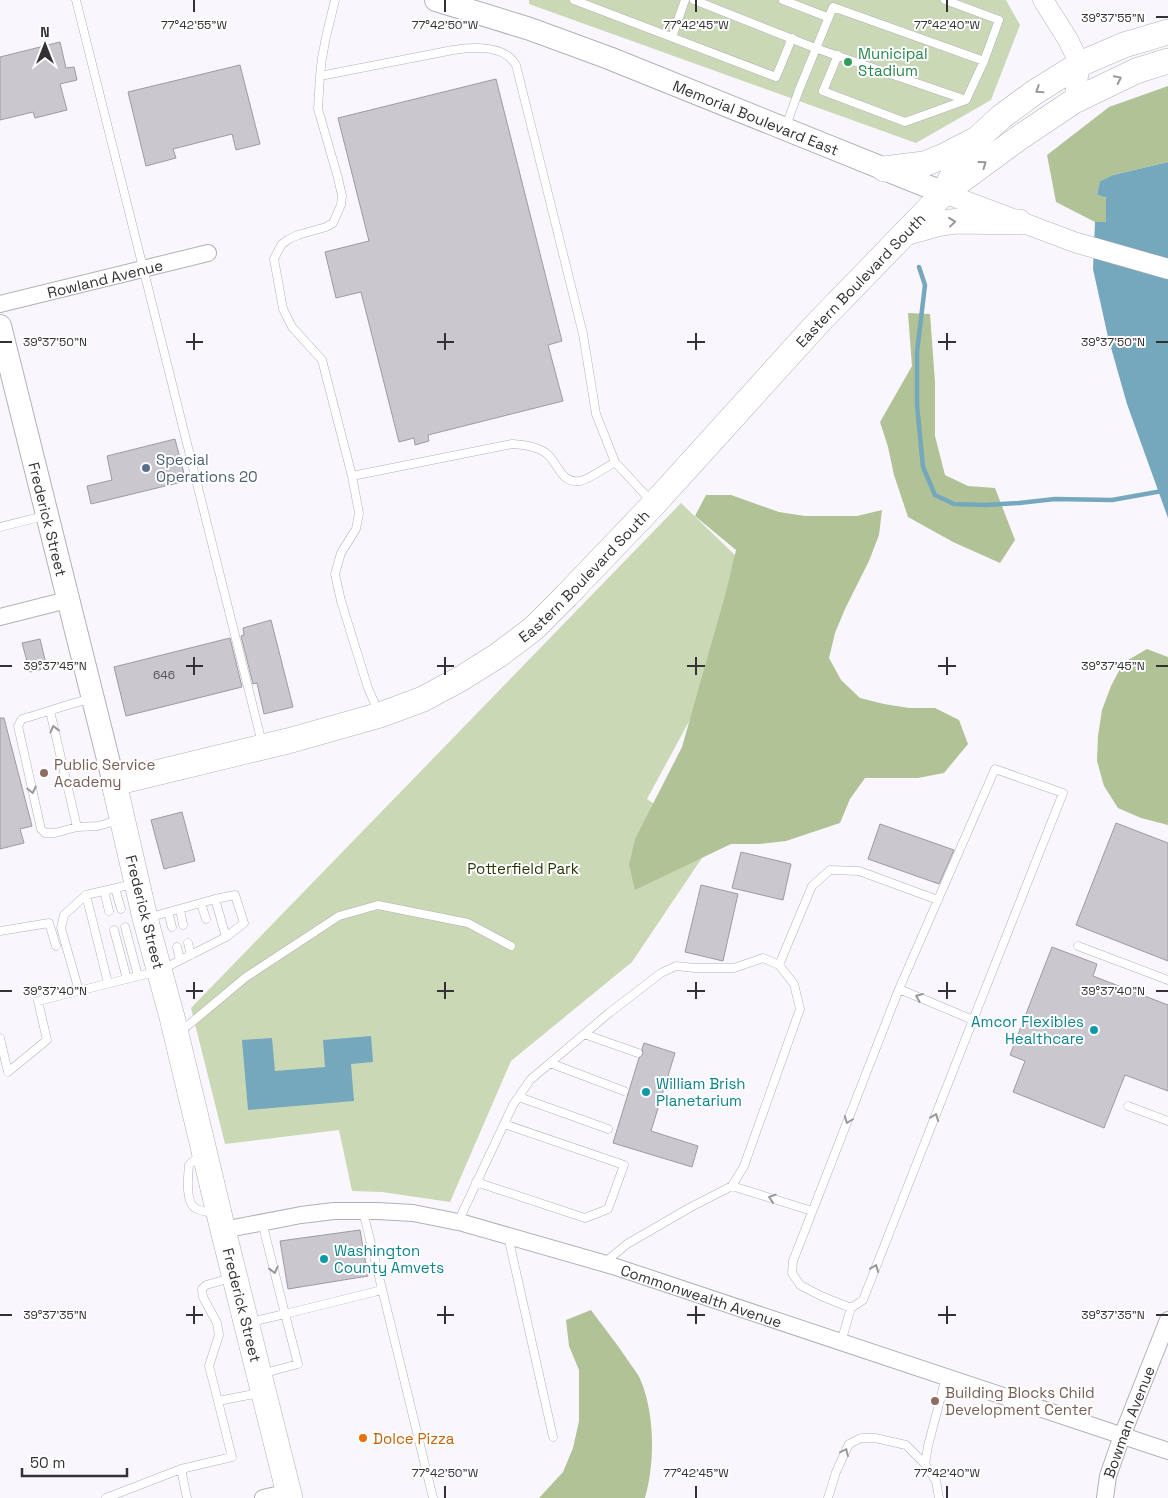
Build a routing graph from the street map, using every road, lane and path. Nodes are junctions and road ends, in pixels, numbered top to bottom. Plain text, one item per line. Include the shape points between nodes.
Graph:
1 (76, 0) edge
2 (336, 0) edge
3 (436, 0) edge
4 (574, 0) edge
5 (685, 0) edge
6 (694, 0) edge
7 (783, 0) edge
8 (945, 0) edge
9 (1043, 0) edge
10 (834, 3) edge
11 (827, 17) junction
12 (1168, 32) edge
13 (672, 38) junction
14 (792, 38) junction
15 (816, 48) junction
16 (838, 55) junction
17 (984, 61) junction
18 (1168, 61) edge
19 (1080, 64) junction
20 (320, 76) junction
21 (966, 100) junction
22 (1074, 101) junction
23 (785, 128) junction
24 (978, 139) junction
25 (884, 169) junction
26 (944, 193) junction
27 (1019, 222) junction
28 (905, 233) junction
29 (208, 253) dead end
30 (144, 269) junction
31 (1168, 269) edge
32 (0, 304) edge
33 (0, 326) edge
34 (615, 462) junction
35 (352, 476) junction
36 (654, 504) junction
37 (46, 515) junction
38 (0, 527) edge
39 (68, 600) junction
40 (0, 617) edge
41 (92, 699) junction
42 (50, 711) junction
43 (380, 715) junction
44 (263, 747) junction
45 (114, 783) junction
46 (123, 819) junction
47 (77, 827) junction
48 (126, 885) junction
49 (104, 890) junction
50 (86, 895) junction
51 (215, 899) junction
52 (938, 900) junction
53 (201, 903) junction
54 (120, 909) dead end
55 (180, 909) junction
56 (109, 911) dead end
57 (206, 919) dead end
58 (183, 925) dead end
59 (146, 928) junction
60 (114, 930) dead end
61 (0, 931) edge
62 (226, 937) junction
63 (188, 943) dead end
64 (56, 946) dead end
65 (511, 946) dead end
66 (1078, 946) dead end
67 (177, 947) dead end
68 (191, 955) junction
69 (779, 965) junction
70 (159, 969) junction
71 (127, 979) junction
72 (1168, 980) edge
73 (108, 984) junction
74 (899, 989) junction
75 (79, 991) junction
76 (973, 1020) junction
77 (584, 1034) junction
78 (176, 1035) junction
79 (0, 1038) edge
80 (638, 1053) dead end
81 (550, 1063) junction
82 (624, 1091) dead end
83 (519, 1096) junction
84 (1128, 1106) dead end
85 (1168, 1121) edge
86 (504, 1124) junction
87 (608, 1130) dead end
88 (476, 1182) junction
89 (732, 1186) junction
90 (363, 1211) junction
91 (812, 1211) junction
92 (222, 1222) junction
93 (262, 1222) junction
94 (458, 1222) junction
95 (508, 1236) junction
96 (604, 1263) junction
97 (235, 1277) junction
98 (382, 1290) junction
99 (851, 1308) junction
100 (285, 1314) junction
101 (246, 1323) junction
102 (1167, 1328) edge
103 (842, 1342) junction
104 (946, 1377) junction
105 (262, 1383) junction
106 (218, 1401) junction
107 (1122, 1436) junction
108 (553, 1437) dead end
109 (1168, 1451) edge
110 (925, 1464) junction
111 (181, 1469) junction
112 (290, 1495) edge
113 (106, 1498) edge
114 (187, 1498) edge
115 (263, 1498) edge
116 (433, 1498) edge
117 (828, 1498) edge
118 (938, 1498) edge
119 (1105, 1498) edge

1 - 30 lane
2 - 20 lane
3 - 23 main road, Memorial Boulevard East via 530,29
4 - 13 lane
5 - 13 lane
6 - 14 lane
7 - 11 lane
8 - 17 lane via 999,20
9 - 19 street
10 - 11 lane
10 - 17 lane
11 - 15 lane
12 - 19 main road, Eastern Boulevard South via 1124,45
13 - 14 lane via 776,77
14 - 15 lane
15 - 16 lane
15 - 23 lane
16 - 21 lane
16 - 21 lane via 823,91 905,122
17 - 21 lane
22 -> 18 main road, Eastern Boulevard South via 1136,71
19 - 22 street
19 -> 24 main road, Eastern Boulevard South via 1035,92
20 - 34 lane via 472,48 508,55 516,64 583,334 596,414
20 - 35 lane via 318,109 338,178 342,205 333,223 290,239 282,244 274,259 284,309 292,327 322,360
26 -> 22 main road, Eastern Boulevard South
23 - 25 main road, Memorial Boulevard East
24 - 25 main road via 924,164
24 - 26 main road, Eastern Boulevard South via 960,162
25 - 26 main road, Memorial Boulevard East
26 - 27 street, Memorial Boulevard East
26 - 28 main road, Eastern Boulevard South
28 -> 27 main road via 956,221
27 - 31 street, Memorial Boulevard East via 1074,242
28 - 36 main road, Eastern Boulevard South via 816,324
29 - 30 street, Rowland Avenue
30 - 32 street, Rowland Avenue
30 - 44 lane
33 - 37 main road, Frederick Street
34 - 35 lane via 581,482 569,480 545,453 529,446 512,444
34 - 36 lane
35 - 43 lane via 359,513 356,529 341,553 335,574 368,688
36 - 43 main road, Eastern Boulevard South via 533,629 462,678 423,699
37 - 38 lane
37 - 39 main road, Frederick Street
39 - 40 street
39 - 41 main road, Frederick Street
41 - 42 lane
41 - 45 main road, Frederick Street
47 -> 42 lane
42 -> 47 lane via 22,719 18,726 41,829 45,833 55,833
43 - 44 main road, Eastern Boulevard South
44 - 45 main road, Eastern Boulevard South
45 - 46 main road, Frederick Street
46 - 47 lane via 98,826
46 - 48 main road, Frederick Street
48 - 49 lane
48 - 54 lane
48 - 59 main road, Frederick Street
49 - 50 lane
49 - 56 lane
50 - 73 lane
50 - 75 lane via 64,915 62,928
51 - 53 lane
51 - 62 lane
51 - 62 lane via 235,895 244,922
52 - 69 lane via 859,871 830,870 812,886
52 - 74 lane
52 - 76 lane via 995,769 1062,793
53 - 55 lane
53 - 57 lane
55 - 58 lane
55 - 59 lane
59 - 70 main road, Frederick Street
60 - 71 lane
61 - 64 lane via 49,922
62 - 68 lane via 213,940
63 - 68 lane
65 - 78 lane via 468,923 378,906 340,916 246,977
66 - 72 lane
67 - 70 lane
68 - 70 lane
69 - 77 lane via 763,958 734,968 676,966
69 - 89 lane via 794,984 800,1009 747,1157
70 - 71 lane
70 - 78 main road, Frederick Street
71 - 73 lane
73 - 75 lane
76 -> 74 lane
74 -> 91 lane
75 - 79 lane via 38,1001 47,1040 8,1072
99 -> 76 lane via 863,1300
77 - 80 lane
77 - 81 lane
78 - 92 main road, Frederick Street
81 - 82 lane
81 - 83 lane via 530,1080
83 - 86 lane
83 - 87 lane
84 - 85 lane
86 - 88 lane
86 - 88 lane via 624,1165 608,1209 585,1218
88 - 94 lane
91 -> 89 lane
89 - 96 lane via 627,1244
90 - 93 street, Commonwealth Avenue via 301,1214
90 - 94 street, Commonwealth Avenue via 413,1213
90 - 98 lane
91 - 99 lane via 793,1261 792,1273 800,1285
92 - 93 street, Commonwealth Avenue
92 - 97 main road, Frederick Street
93 -> 100 lane
94 - 95 street, Commonwealth Avenue
95 - 96 street, Commonwealth Avenue
95 - 108 lane
96 - 103 street, Commonwealth Avenue
97 - 101 main road, Frederick Street
97 - 106 lane via 206,1285 202,1290 219,1335 209,1366
98 - 100 lane
98 - 116 lane
99 - 103 lane
100 - 101 lane
100 - 105 lane via 298,1364
101 - 105 main road, Frederick Street
102 - 107 street, Bowman Avenue
103 - 104 street, Commonwealth Avenue
104 - 107 street, Commonwealth Avenue
104 - 110 lane
105 - 106 lane
105 - 112 main road, Frederick Street
106 - 111 lane via 232,1457
107 - 109 street, Commonwealth Avenue
107 - 119 street, Bowman Avenue via 1108,1476
117 -> 110 lane via 849,1444 861,1438 906,1445
110 - 118 lane via 936,1481
111 - 113 lane
111 - 114 lane
112 - 115 street

